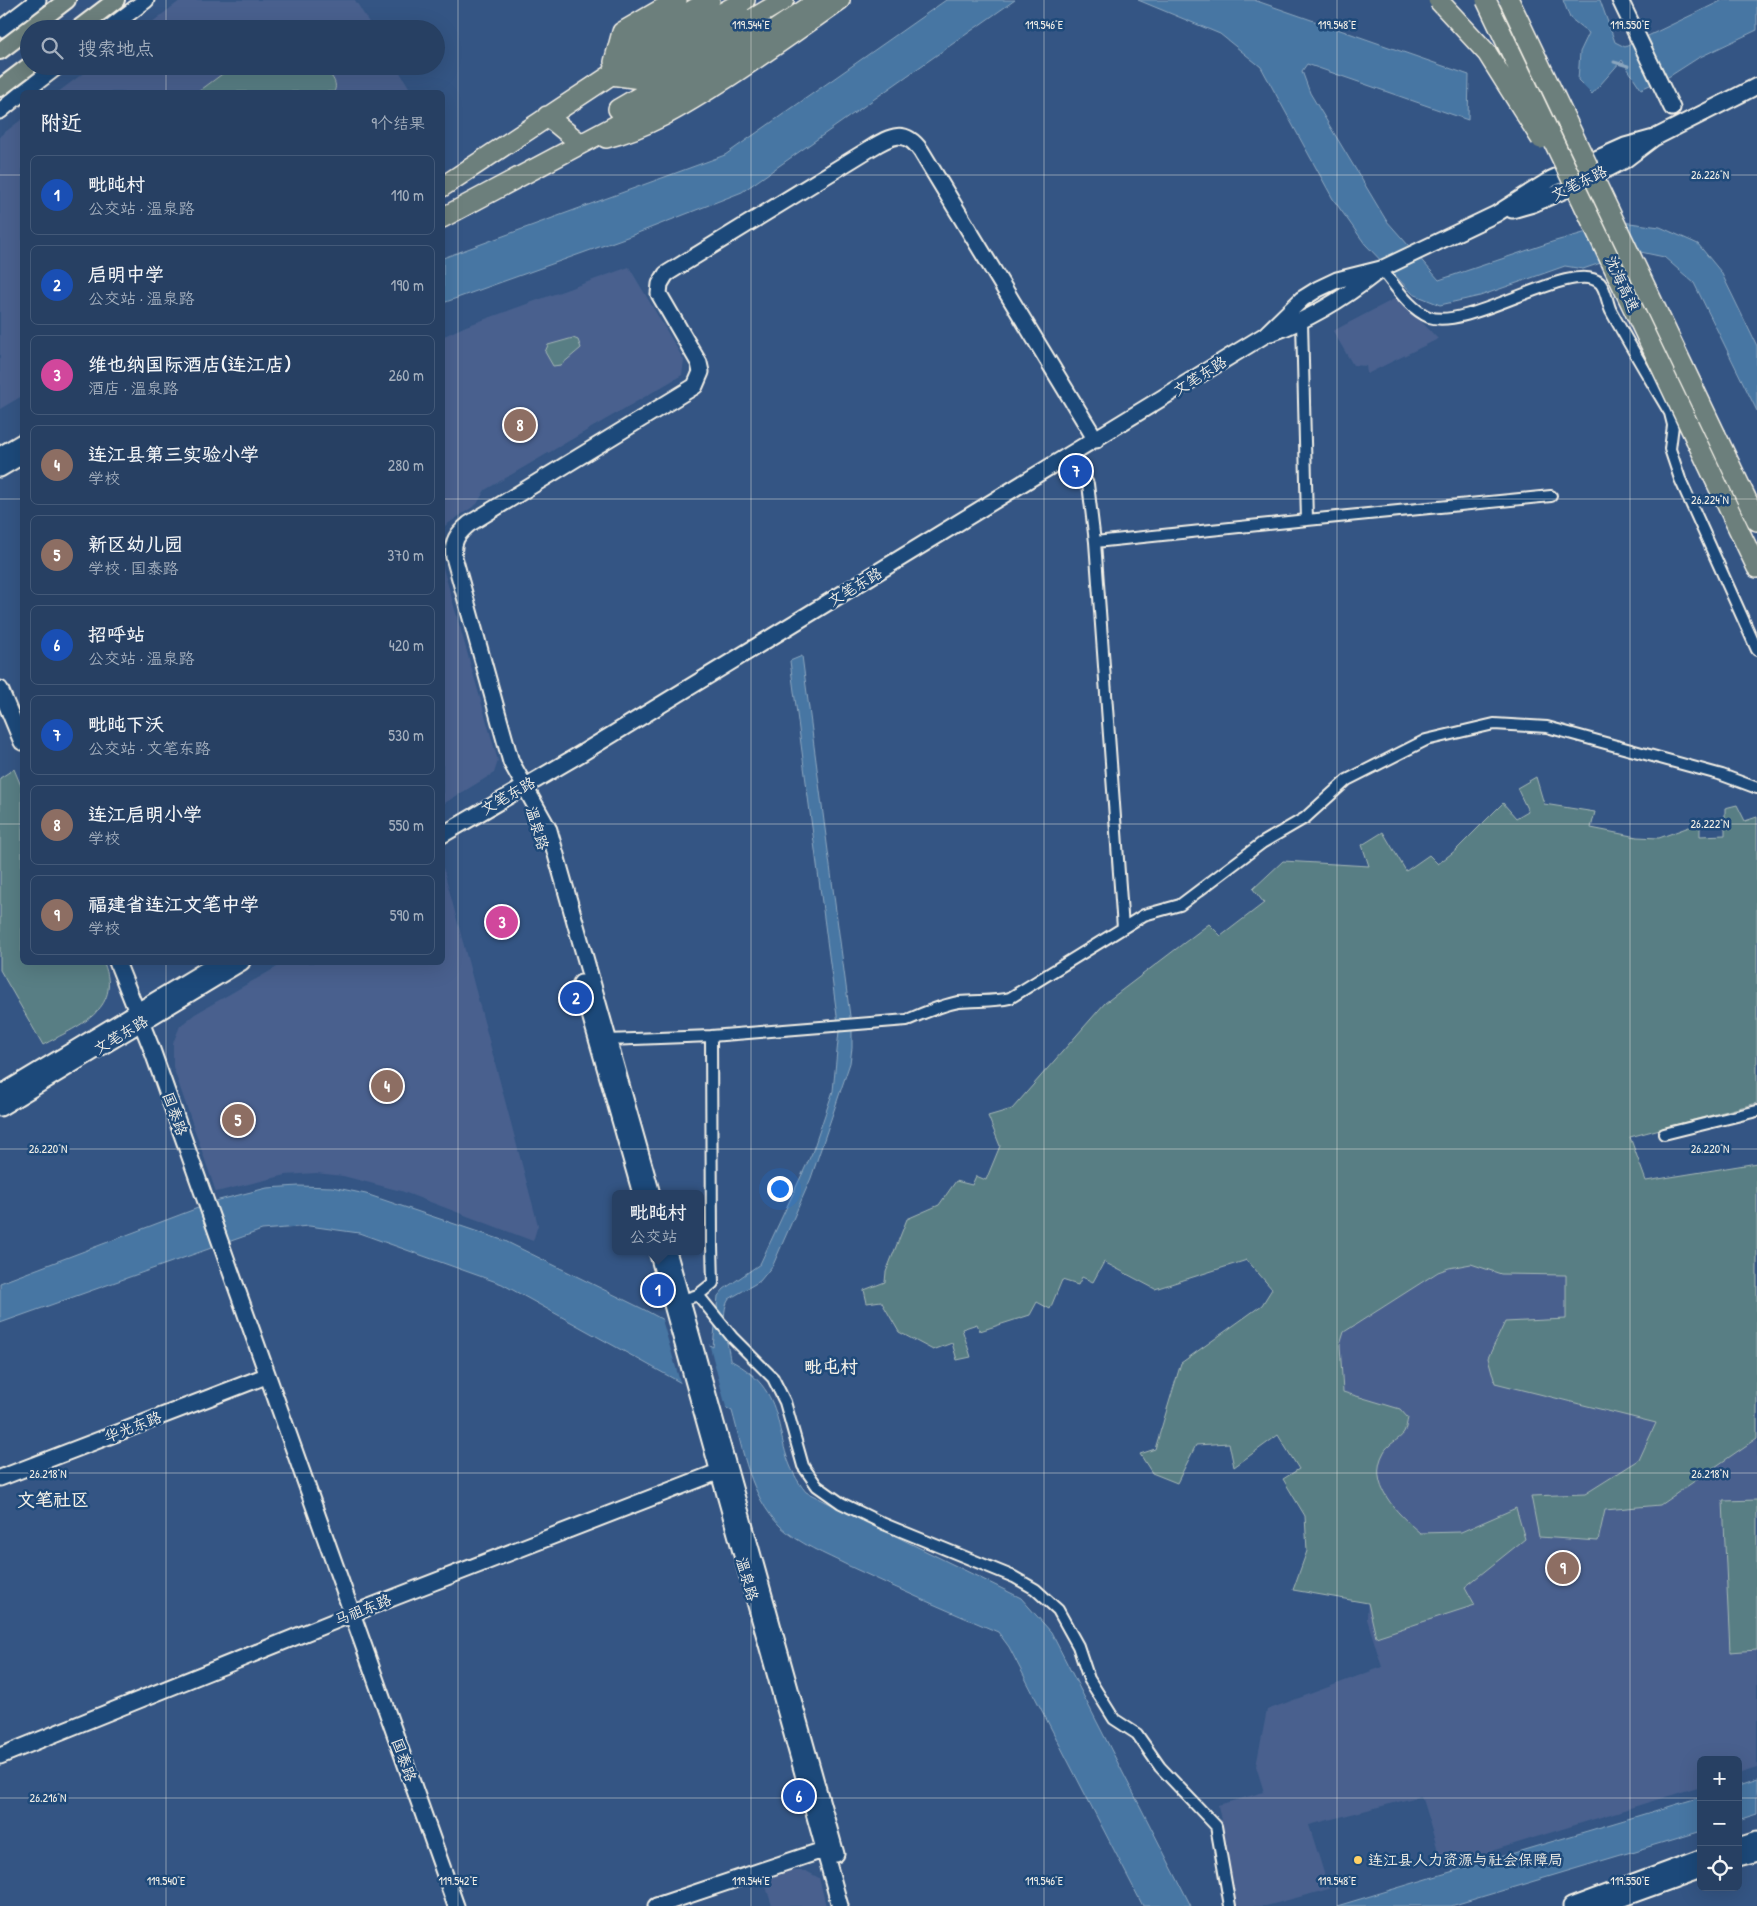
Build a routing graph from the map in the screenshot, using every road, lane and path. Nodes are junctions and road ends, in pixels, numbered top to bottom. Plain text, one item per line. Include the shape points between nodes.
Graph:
1 (38, 0) edge
2 (67, 0) edge
3 (116, 0) edge
4 (146, 0) edge
5 (677, 0) edge
6 (694, 0) edge
7 (710, 0) edge
8 (728, 0) edge
9 (745, 0) edge
10 (762, 0) edge
11 (774, 0) edge
12 (784, 0) edge
13 (807, 0) edge
14 (818, 0) edge
15 (831, 0) edge
16 (840, 0) edge
17 (1438, 0) edge
18 (1486, 0) edge
19 (1509, 0) edge
20 (1524, 0) edge
21 (1620, 0) edge
22 (41, 20) edge
23 (90, 20) edge
24 (120, 20) edge
25 (0, 29) edge
26 (20, 36) edge
27 (0, 51) edge
28 (20, 73) edge
29 (46, 75) edge
30 (611, 75) junction
31 (1757, 86) edge
32 (0, 88) edge
33 (27, 90) edge
34 (20, 95) edge
35 (1672, 108) dead end
36 (0, 110) edge
37 (547, 116) junction
38 (581, 144) junction
39 (445, 185) edge
40 (1599, 189) junction
41 (1586, 209) junction
42 (445, 216) edge
43 (1381, 269) junction
44 (1302, 322) junction
45 (1265, 336) junction
46 (1096, 440) junction
47 (20, 443) edge
48 (0, 455) edge
49 (20, 457) edge
50 (0, 469) edge
51 (1080, 469) dead end
52 (1551, 496) dead end
53 (1307, 520) junction
54 (1757, 521) edge
55 (1095, 542) junction
56 (1757, 568) edge
57 (1757, 650) edge
58 (0, 689) edge
59 (20, 737) edge
60 (524, 787) junction
61 (1757, 788) edge
62 (445, 833) edge
63 (1123, 928) junction
64 (118, 965) edge
65 (215, 965) edge
66 (236, 965) edge
67 (139, 1017) junction
68 (711, 1036) junction
69 (608, 1040) junction
70 (0, 1094) edge
71 (0, 1108) edge
72 (1757, 1111) edge
73 (1664, 1134) dead end
74 (640, 1190) edge
75 (651, 1190) edge
76 (658, 1255) edge
77 (669, 1255) edge
78 (698, 1295) junction
79 (682, 1300) junction
80 (682, 1320) junction
81 (266, 1376) junction
82 (723, 1470) junction
83 (0, 1478) edge
84 (352, 1615) junction
85 (0, 1756) edge
86 (1757, 1840) edge
87 (1742, 1845) edge
88 (829, 1848) junction
89 (1757, 1853) edge
90 (1742, 1857) edge
91 (1697, 1859) edge
92 (1697, 1871) edge
93 (456, 1906) edge
94 (656, 1906) edge
95 (840, 1906) edge
96 (850, 1906) edge
97 (1230, 1906) edge
98 (1571, 1906) edge
99 (1601, 1906) edge

1 - 25 main road
2 - 22 main road
3 - 23 main road
4 - 24 main road
5 - 30 highway via 622,32
6 - 30 highway via 626,39
7 - 30 highway via 630,46
8 - 30 highway via 635,53
9 - 30 highway
10 - 30 highway via 641,68
11 - 30 highway via 645,73
12 - 30 highway via 648,80
13 - 38 highway via 607,116
14 - 38 highway via 738,54
15 - 38 highway via 732,66 621,131
16 - 38 highway via 736,72 654,122 632,132
17 - 41 highway, bridge via 1486,53
18 - 41 highway, 沈海高速, bridge
19 - 40 highway, 沈海高速, bridge
20 - 40 highway, bridge via 1544,60
21 - 35 main road
26 - 27 main road
28 - 32 main road
29 - 33 main road
30 - 37 highway
31 - 43 main road, 文笔东路 via 1654,138 1625,160 1579,184 1533,204 1496,214
34 - 36 main road
37 - 38 highway
37 - 39 highway
38 - 42 highway
40 - 54 highway, 沈海高速, bridge
41 - 56 highway, 沈海高速, bridge
43 - 44 main road, 文笔东路 via 1344,298
43 - 45 main road, 文笔东路 via 1337,280 1318,289
43 - 57 street via 1416,310 1431,318 1478,311 1565,280 1592,278 1601,284 1629,345 1670,413 1673,425 1670,449 1680,480
44 - 45 main road, 文笔东路
44 - 53 street
45 - 46 main road, 文笔东路
46 - 60 main road, 文笔东路
46 - 60 main road via 917,146 901,136 871,148 663,277 659,289 661,298 699,363 701,372 695,386 469,524 456,536 454,557 511,762
47 - 48 main road
49 - 50 main road
51 - 55 street via 1088,484
52 - 53 street
53 - 55 street
55 - 63 street
58 - 59 main road
60 - 62 main road, 文笔东路
60 - 69 main road, 温泉路 via 549,830
60 - 74 main road, 温泉路
61 - 63 street via 1722,775 1547,727 1494,724 1426,740 1347,780 1305,818 1262,843 1180,905 1144,915
63 - 68 street via 1010,998 993,1002 959,1002 907,1020
64 - 67 main road, 国泰路
65 - 67 main road, 文笔东路
66 - 67 main road, 文笔东路
67 - 70 main road, 文笔东路
67 - 71 main road, 文笔东路
67 - 81 main road, 国泰路
68 - 69 street
68 - 78 street via 712,1246 715,1275 713,1284
69 - 75 main road, 温泉路
72 - 73 street
76 - 80 main road, 温泉路
77 - 79 main road, 温泉路
78 - 79 street
78 - 97 street via 732,1337 773,1378 785,1402 803,1466 817,1486 841,1503 884,1524 1014,1577 1035,1589 1058,1610 1078,1646 1089,1680 1114,1719 1137,1734 1160,1767 1216,1826
79 - 80 main road, 温泉路
80 - 82 main road, 温泉路
81 - 83 main road, 华光东路
81 - 84 main road, 国泰路
82 - 84 main road, 马祖东路
82 - 88 main road, 温泉路
84 - 85 main road, 马祖东路
84 - 93 main road, 国泰路
86 - 87 main road
88 - 94 main road
88 - 95 main road, 温泉路
88 - 96 main road, 温泉路
89 - 90 main road
91 - 98 main road
92 - 99 main road

